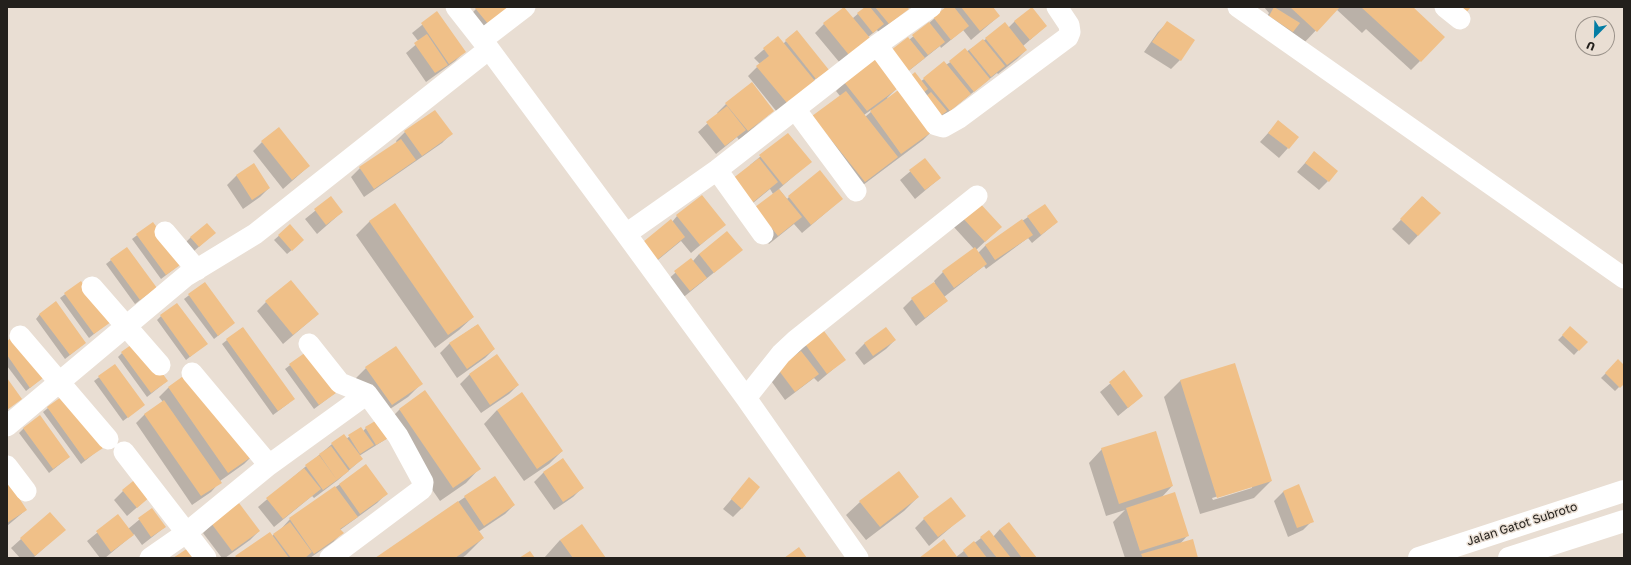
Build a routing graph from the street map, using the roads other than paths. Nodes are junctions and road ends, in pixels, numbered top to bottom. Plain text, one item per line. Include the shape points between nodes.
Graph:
1 (456, 7) edge
2 (525, 7) edge
3 (930, 7) edge
4 (1057, 7) edge
5 (1238, 7) edge
6 (486, 44) junction
7 (876, 45) junction
8 (795, 109) junction
9 (717, 170) junction
10 (856, 191) dead end
11 (977, 196) dead end
12 (165, 232) dead end
13 (626, 234) junction
14 (763, 234) dead end
15 (196, 270) junction
16 (1624, 278) edge
17 (92, 287) dead end
18 (126, 326) junction
19 (20, 336) dead end
20 (309, 344) dead end
21 (160, 365) dead end
22 (192, 373) dead end
23 (60, 382) junction
24 (368, 394) junction
25 (746, 398) junction
26 (7, 426) edge
27 (108, 439) dead end
28 (124, 452) dead end
29 (269, 465) junction
30 (7, 466) edge
31 (1624, 490) edge
32 (26, 491) dead end
33 (1624, 521) edge
34 (186, 533) junction
35 (150, 558) edge
36 (206, 558) edge
37 (330, 558) edge
38 (858, 558) edge
39 (1419, 558) edge
40 (1509, 558) edge

1 - 6 street
2 - 6 street
3 - 7 street
4 - 7 street via 1070,25 1068,38 943,127 936,125
5 - 16 street
6 - 13 street
6 - 15 street via 255,234
7 - 8 street
8 - 9 street
8 - 10 street
9 - 13 street
9 - 14 street
11 - 25 street via 796,340 781,354
12 - 15 street
13 - 25 street
15 - 18 street
17 - 18 street
18 - 21 street
18 - 23 street
19 - 23 street
20 - 24 street via 340,383
22 - 29 street
23 - 26 street
23 - 27 street
24 - 29 street
24 - 37 street via 398,436 423,482 422,489
25 - 38 street
28 - 34 street
29 - 34 street
30 - 32 street
31 - 39 street, Jalan Gatot Subroto
33 - 40 street
34 - 35 street
34 - 36 street

